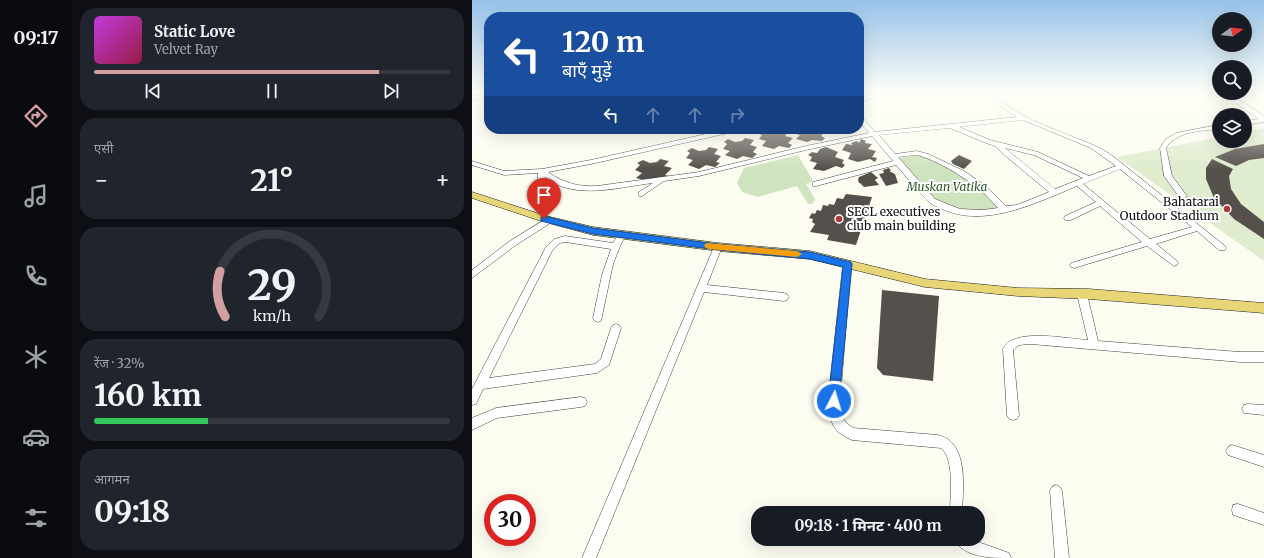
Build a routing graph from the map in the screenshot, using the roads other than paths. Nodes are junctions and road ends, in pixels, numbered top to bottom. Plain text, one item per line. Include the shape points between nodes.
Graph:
1 (1024, 118) joint
2 (1264, 120) edge
3 (1252, 122) edge
4 (864, 123) edge
5 (951, 126) junction
6 (1212, 128) edge
7 (715, 134) edge
8 (874, 134) junction
9 (998, 145) junction
10 (896, 159) junction
11 (472, 163) edge
12 (1121, 166) junction
13 (542, 171) junction
14 (541, 179) dead end
15 (1090, 179) junction
16 (662, 180) junction
17 (1078, 183) junction
18 (816, 184) dead end
19 (1055, 192) junction
20 (642, 194) dead end
21 (472, 195) edge
22 (1184, 196) dead end
23 (1100, 202) junction
24 (1005, 210) junction
25 (1068, 218) dead end
26 (549, 220) junction
27 (1198, 228) junction
28 (622, 235) junction
29 (1148, 242) junction
30 (614, 246) junction
31 (718, 247) junction
32 (1222, 248) dead end
33 (1174, 263) dead end
34 (847, 264) junction
35 (1074, 265) dead end
36 (472, 274) edge
37 (701, 288) junction
38 (1082, 294) junction
39 (784, 297) dead end
40 (1263, 309) edge
41 (598, 318) dead end
42 (616, 328) dead end
43 (1094, 346) junction
44 (1264, 357) edge
45 (481, 384) junction
46 (472, 400) edge
47 (581, 402) dead end
48 (1248, 409) dead end
49 (1264, 410) edge
50 (1013, 415) dead end
51 (472, 424) edge
52 (1232, 451) dead end
53 (1264, 461) edge
54 (1056, 491) dead end
55 (956, 506) edge
56 (1238, 510) dead end
57 (1264, 519) edge
58 (970, 546) edge
59 (589, 558) edge
60 (1004, 558) edge
61 (1062, 558) edge

1 - 5 street
1 - 12 street via 1093,147
2 - 3 street
4 - 8 street
5 - 8 street
5 - 9 street via 975,138
6 - 22 street via 1173,136 1163,148 1168,176
7 - 13 street
8 - 10 street
8 - 16 street
9 - 15 street via 1036,153
9 - 19 street
10 - 18 street
10 - 24 street via 917,153 926,155 967,176
10 - 24 street via 932,201 949,209 982,213
11 - 13 street via 504,172
12 - 15 street
12 - 27 street
13 - 14 street
13 - 16 street via 564,184 583,189
15 - 17 street
16 - 20 street
17 - 19 street
17 - 23 street
19 - 24 street
21 - 26 main road
23 - 25 street
23 - 29 street
26 - 28 main road
26 - 36 street
27 - 29 street
27 - 32 street
28 - 30 street
28 - 31 main road
29 - 33 street
29 - 35 street
30 - 41 street
30 - 45 street via 565,239 554,244
31 - 34 main road via 810,255
31 - 37 street
34 - 38 main road via 925,283 1018,292
34 - 55 street via 834,401 837,423 852,434 945,443 949,446 954,459
37 - 39 street
37 - 59 street
38 - 40 main road
38 - 43 street
42 - 45 street via 605,362 597,368
43 - 44 street
43 - 50 street via 1031,340 1011,344 1008,357
45 - 46 street
47 - 51 street via 496,413
48 - 49 street
52 - 53 street
54 - 61 street
56 - 57 street
58 - 60 street

